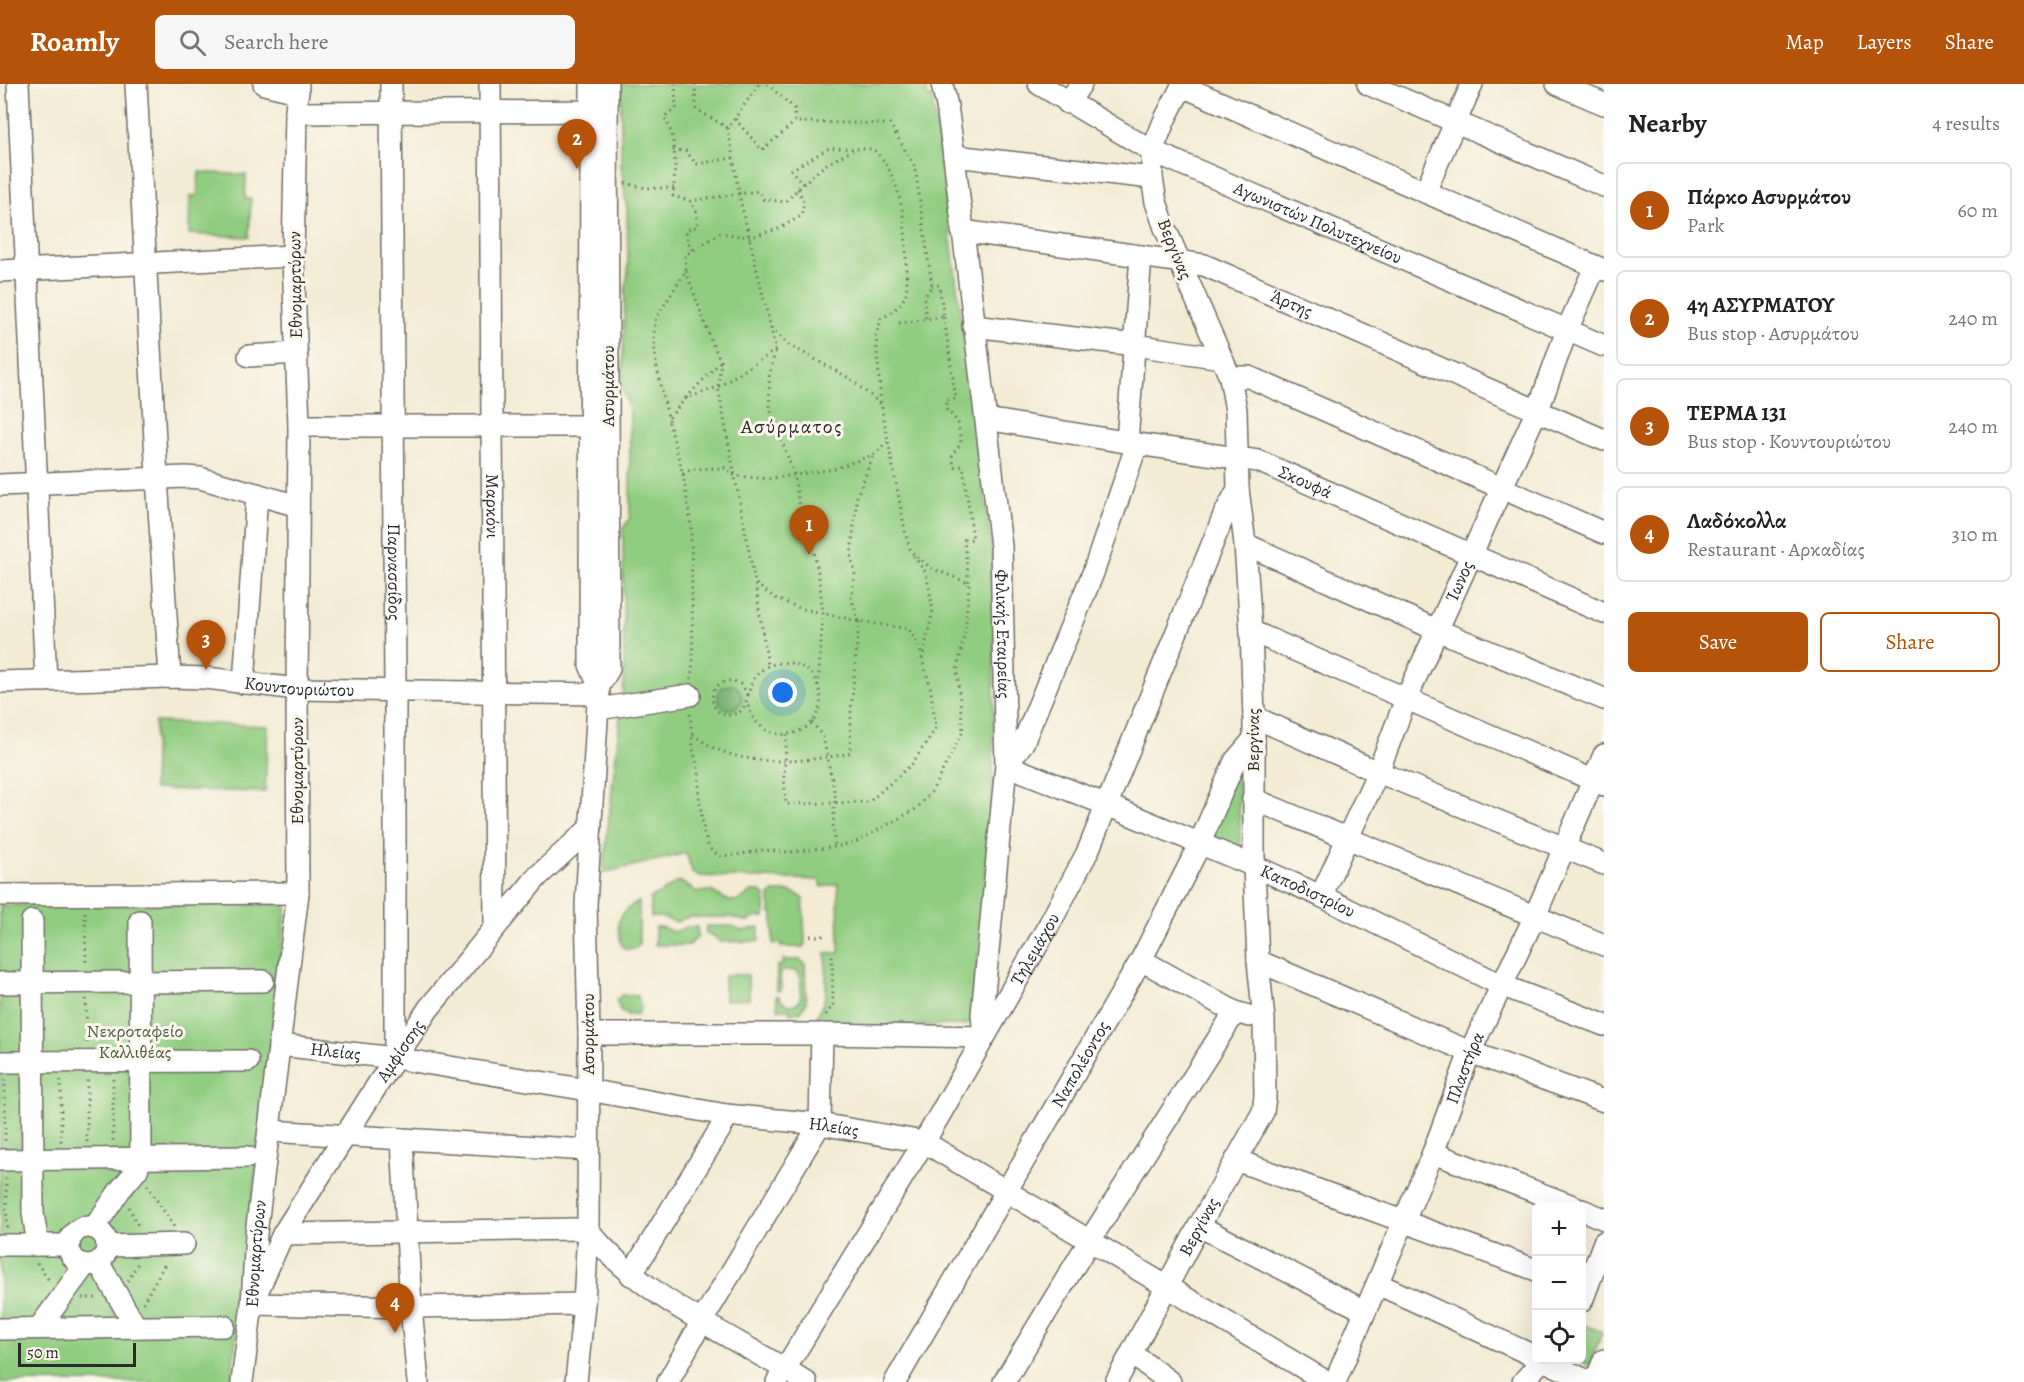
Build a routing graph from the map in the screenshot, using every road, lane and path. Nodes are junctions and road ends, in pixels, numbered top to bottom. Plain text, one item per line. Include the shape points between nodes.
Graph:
1 (18, 84) edge
2 (136, 84) edge
3 (264, 84) edge
4 (391, 84) edge
5 (490, 84) edge
6 (591, 84) edge
7 (607, 84) edge
8 (675, 84) edge
9 (695, 84) edge
10 (759, 84) edge
11 (767, 84) edge
12 (942, 84) edge
13 (1039, 84) edge
14 (1081, 84) edge
15 (1368, 84) edge
16 (1472, 84) edge
17 (1557, 84) edge
18 (1182, 85) edge
19 (298, 96) edge
20 (1068, 103) junction
21 (1604, 104) edge
22 (599, 111) junction
23 (392, 112) junction
24 (490, 112) junction
25 (735, 119) junction
26 (795, 122) junction
27 (1456, 123) junction
28 (728, 128) junction
29 (856, 148) junction
30 (674, 150) junction
31 (1152, 151) junction
32 (954, 156) junction
33 (733, 158) junction
34 (1152, 178) junction
35 (622, 183) dead end
36 (803, 184) junction
37 (1604, 186) edge
38 (674, 188) junction
39 (798, 189) junction
40 (1425, 192) junction
41 (739, 195) junction
42 (690, 201) junction
43 (962, 231) junction
44 (749, 237) junction
45 (693, 250) junction
46 (293, 256) junction
47 (1141, 256) junction
48 (1179, 261) junction
49 (146, 264) junction
50 (1600, 268) edge
51 (28, 270) junction
52 (0, 271) edge
53 (686, 272) junction
54 (932, 286) junction
55 (944, 317) junction
56 (926, 319) junction
57 (899, 323) dead end
58 (973, 326) junction
59 (770, 327) junction
60 (1567, 330) junction
61 (1135, 345) junction
62 (1604, 346) edge
63 (776, 350) junction
64 (297, 353) junction
65 (249, 356) dead end
66 (1221, 357) junction
67 (721, 361) junction
68 (1230, 377) junction
69 (718, 387) junction
70 (685, 399) junction
71 (881, 404) junction
72 (1537, 411) junction
73 (986, 419) junction
74 (669, 423) junction
75 (299, 426) junction
76 (591, 426) junction
77 (394, 427) junction
78 (492, 427) junction
79 (1604, 440) edge
80 (887, 442) junction
81 (1132, 443) junction
82 (875, 454) junction
83 (1238, 458) junction
84 (683, 474) junction
85 (794, 474) junction
86 (735, 476) junction
87 (157, 478) junction
88 (38, 483) junction
89 (0, 485) edge
90 (1238, 489) junction
91 (1502, 490) junction
92 (257, 494) junction
93 (297, 506) junction
94 (1604, 533) edge
95 (1245, 544) junction
96 (911, 552) junction
97 (1470, 556) junction
98 (755, 583) junction
99 (969, 583) junction
100 (823, 613) junction
101 (1604, 613) edge
102 (859, 621) junction
103 (1437, 630) junction
104 (1251, 631) junction
105 (922, 660) junction
106 (768, 666) junction
107 (170, 677) junction
108 (46, 681) junction
109 (0, 682) edge
110 (244, 683) junction
111 (818, 686) junction
112 (297, 689) junction
113 (395, 691) junction
114 (494, 692) junction
115 (690, 695) junction
116 (747, 695) junction
117 (599, 696) junction
118 (1406, 699) junction
119 (1604, 699) edge
120 (747, 702) junction
121 (1254, 717) junction
122 (812, 722) junction
123 (692, 733) junction
124 (787, 734) junction
125 (1253, 740) junction
126 (1604, 755) edge
127 (828, 758) junction
128 (784, 762) junction
129 (1006, 765) junction
130 (1378, 771) junction
131 (1599, 782) edge
132 (1253, 799) junction
133 (835, 803) junction
134 (1107, 805) junction
135 (591, 828) junction
136 (1346, 838) junction
137 (1199, 844) junction
138 (835, 847) junction
139 (1564, 847) junction
140 (1604, 864) edge
141 (1254, 866) junction
142 (298, 893) junction
143 (0, 895) edge
144 (1321, 896) junction
145 (85, 908) dead end
146 (1535, 916) junction
147 (32, 921) dead end
148 (140, 921) dead end
149 (495, 927) junction
150 (810, 936) dead end
151 (824, 936) dead end
152 (1604, 945) edge
153 (832, 953) dead end
154 (1141, 960) junction
155 (1258, 961) junction
156 (263, 981) dead end
157 (86, 982) junction
158 (141, 982) junction
159 (0, 983) edge
160 (32, 983) junction
161 (1501, 985) junction
162 (1235, 1012) junction
163 (1264, 1020) junction
164 (1604, 1025) edge
165 (589, 1034) junction
166 (822, 1034) junction
167 (984, 1037) junction
168 (279, 1045) junction
169 (1470, 1052) junction
170 (394, 1058) junction
171 (248, 1060) dead end
172 (142, 1061) junction
173 (0, 1062) edge
174 (32, 1062) junction
175 (87, 1062) junction
176 (112, 1062) junction
177 (61, 1079) dead end
178 (588, 1090) junction
179 (1604, 1101) edge
180 (726, 1115) junction
181 (820, 1124) junction
182 (269, 1131) junction
183 (345, 1136) junction
184 (402, 1139) junction
185 (924, 1142) junction
186 (588, 1150) junction
187 (1433, 1153) junction
188 (248, 1157) dead end
189 (61, 1159) junction
190 (87, 1159) junction
191 (114, 1159) junction
192 (0, 1160) edge
193 (33, 1160) junction
194 (1236, 1160) junction
195 (139, 1164) junction
196 (1007, 1191) junction
197 (1562, 1202) edge
198 (1586, 1212) edge
199 (1604, 1219) edge
200 (1404, 1221) junction
201 (1199, 1226) junction
202 (94, 1228) junction
203 (588, 1230) junction
204 (406, 1231) junction
205 (283, 1234) junction
206 (1090, 1240) junction
207 (1604, 1242) edge
208 (180, 1244) junction
209 (0, 1245) edge
210 (38, 1245) junction
211 (68, 1245) junction
212 (96, 1258) junction
213 (1532, 1269) edge
214 (631, 1275) junction
215 (1378, 1284) junction
216 (1167, 1287) junction
217 (1586, 1287) edge
218 (252, 1304) junction
219 (584, 1304) junction
220 (411, 1306) junction
221 (1365, 1311) junction
222 (702, 1321) junction
223 (134, 1324) junction
224 (224, 1326) dead end
225 (39, 1328) junction
226 (0, 1329) edge
227 (1132, 1354) junction
228 (1532, 1355) edge
229 (1604, 1360) edge
230 (1538, 1364) edge
231 (1553, 1364) edge
232 (781, 1375) edge
233 (242, 1382) edge
234 (418, 1382) edge
235 (576, 1382) edge
236 (668, 1382) edge
237 (806, 1382) edge
238 (895, 1382) edge
239 (1004, 1382) edge
240 (1116, 1382) edge
241 (1170, 1382) edge
242 (1327, 1382) edge
243 (1335, 1382) edge
244 (1523, 1382) edge
245 (1593, 1382) edge

1 - 51 street
2 - 49 street
3 - 19 street
4 - 23 street, Παρνασσίδος
5 - 24 street, Μαρκόνι
6 - 22 street, Ασυρμάτου
7 - 22 street, Ασυρμάτου
8 - 30 path via 676,108 664,117 671,126
9 - 28 path via 696,108
10 - 25 path
11 - 26 path via 794,108
12 - 32 street, Φιλικής Εταιρείας
13 - 20 street, Αγωνιστών Πολυτεχνείου
14 - 20 street
15 - 27 street
16 - 27 street
17 - 21 street
18 - 31 street, Βεργίνας
18 - 40 street
19 - 23 street
19 - 46 street, Εθνομαρτύρων
20 - 31 street, Αγωνιστών Πολυτεχνείου
22 - 24 street
22 - 76 street, Ασυρμάτου
22 - 117 street, Ασυρμάτου via 609,669
23 - 24 street
23 - 77 street, Παρνασσίδος
24 - 78 street, Μαρκόνι
25 - 26 path via 762,150
25 - 28 path
26 - 54 path via 890,124 915,167
27 - 37 street
27 - 40 street
28 - 33 path
29 - 36 path via 825,165
29 - 36 path via 829,148 791,170
29 - 71 path via 873,149 882,157 898,191 907,237 906,292 900,305 881,319 876,336
30 - 33 path via 686,151 696,164
30 - 38 path
31 - 34 street, Βεργίνας
31 - 60 street, Αγωνιστών Πολυτεχνείου
32 - 34 street
32 - 43 street, Φιλικής Εταιρείας
33 - 41 path
34 - 48 street, Βεργίνας via 1156,202
35 - 38 path via 646,189
36 - 39 path
38 - 42 path via 674,196
39 - 41 path via 785,202 764,199 758,191
39 - 44 path via 804,203 801,216 778,230
40 - 50 street
41 - 42 path
41 - 44 path
42 - 45 path via 698,226 686,230
43 - 47 street, Άρτης
43 - 58 street, Φιλικής Εταιρείας
44 - 45 path via 720,233
44 - 59 path
45 - 53 path via 685,255
46 - 49 street
46 - 64 street, Εθνομαρτύρων
47 - 48 street, Άρτης
47 - 61 street
48 - 66 street, Βεργίνας
48 - 72 street, Άρτης via 1204,266
49 - 51 street
49 - 87 street
50 - 60 street, Ίωνος
51 - 52 street
51 - 88 street
53 - 67 path
53 - 74 path via 654,326
54 - 55 path via 939,285
54 - 56 path via 924,298
55 - 56 path
55 - 99 path via 956,399 946,400 947,410 958,422 960,443 952,455 954,467 963,466 973,539 964,540
56 - 57 path
58 - 61 street
58 - 73 street, Φιλικής Εταιρείας
59 - 63 path
59 - 71 path via 789,345 849,378
60 - 62 street, Αγωνιστών Πολυτεχνείου
60 - 72 street, Ίωνος
61 - 66 street
61 - 81 street
63 - 69 path
63 - 85 path via 769,377 770,409
64 - 65 street
64 - 75 street, Εθνομαρτύρων
66 - 68 street, Βεργίνας
67 - 69 path
67 - 70 path
68 - 83 street, Βεργίνας
68 - 91 street via 1249,377
69 - 70 path
69 - 86 path
70 - 74 path
71 - 80 path
72 - 79 street, Άρτης
72 - 91 street, Ίωνος
73 - 81 street, Σκουφά
73 - 129 street, Φιλικής Εταιρείας via 1001,546
74 - 84 path
75 - 77 street
75 - 93 street, Εθνομαρτύρων
76 - 78 street
76 - 117 street, Ασυρμάτου via 590,665
77 - 78 street
77 - 113 street, Παρνασσίδος
78 - 114 street, Μαρκόνι
80 - 82 path
80 - 96 path
81 - 83 street, Σκουφά
81 - 129 street via 1093,573 1023,743
82 - 85 path via 834,469
82 - 102 path via 857,496 851,555 855,573 851,598
83 - 90 street, Βεργίνας
83 - 97 street, Σκουφά via 1258,461
84 - 86 path via 692,469 724,468
84 - 115 path via 691,526
85 - 86 path via 768,479
85 - 100 path via 804,534 814,551
86 - 98 path
87 - 88 street
87 - 92 street via 200,478
87 - 107 street
88 - 89 street
88 - 108 street
90 - 95 street, Βεργίνας
90 - 134 street, Τηλεμάχου
91 - 94 street
91 - 97 street, Ίωνος
92 - 93 street
92 - 110 street
93 - 112 street, Εθνομαρτύρων
95 - 103 street
95 - 104 street, Βεργίνας
96 - 99 path via 931,568
96 - 105 path via 926,573 933,610
97 - 101 street, Σκουφά
97 - 103 street, Ίωνος
98 - 100 path via 775,598
98 - 106 path
99 - 138 path via 957,670 963,731 948,761 932,791 916,809 854,843
100 - 102 path
100 - 111 path
102 - 105 path via 909,628
102 - 127 path via 850,753
103 - 118 street, Ίωνος
103 - 119 street
104 - 118 street
104 - 121 street, Βεργίνας
105 - 133 path via 936,728 912,764 869,802
106 - 111 path via 799,666
106 - 116 path via 755,677
107 - 108 street, Κουντουριώτου
107 - 110 street, Κουντουριώτου
108 - 109 street, Κουντουριώτου
110 - 112 street, Κουντουριώτου
111 - 122 path via 820,704
112 - 113 street, Κουντουριώτου
112 - 142 street, Εθνομαρτύρων
113 - 114 street, Κουντουριώτου
113 - 170 street, Παρνασσίδος
114 - 117 street, Κουντουριώτου
114 - 149 street, Μαρκόνι
115 - 117 street, Κουντουριώτου
115 - 123 path
116 - 120 path
116 - 120 path via 745,688 734,680 726,680 712,694 714,708 726,716 740,714
117 - 135 street, Ασυρμάτου
118 - 130 street, Ίωνος
118 - 131 street
120 - 124 path via 760,727 778,735
121 - 125 street, Βεργίνας
121 - 130 street
122 - 124 path via 797,733
122 - 127 path via 823,737
123 - 128 path via 703,743 742,758
123 - 138 path via 704,833 709,848 719,856
124 - 128 path
125 - 132 street, Βεργίνας
125 - 137 street, Ναπολέοντος via 1235,761
126 - 131 street, Πλαστήρα
127 - 128 path
127 - 133 path
128 - 133 path via 786,804
129 - 134 street, Καποδιστρίου
129 - 167 street, Φιλικής Εταιρείας via 982,1014
130 - 136 street, Ίωνος
130 - 139 street
131 - 139 street, Πλαστήρα
132 - 136 street
132 - 141 street, Βεργίνας
133 - 138 path
134 - 137 street, Καποδιστρίου
134 - 167 street, Τηλεμάχου via 1050,923
135 - 149 street, Αμφίσσης via 537,877
135 - 165 street, Ασυρμάτου via 586,905
136 - 144 street, Ίωνος
136 - 146 street
137 - 141 street, Καποδιστρίου
137 - 154 street, Ναπολέοντος
139 - 140 street
139 - 146 street, Πλαστήρα
141 - 144 street, Καποδιστρίου
141 - 155 street, Βεργίνας
142 - 143 street
142 - 168 street, Εθνομαρτύρων
144 - 161 street, Καποδιστρίου
145 - 157 path
146 - 152 street
146 - 161 street, Πλαστήρα
147 - 160 street
148 - 158 street
149 - 170 street, Αμφίσσης
150 - 151 path
153 - 166 path via 833,1005 822,1021
154 - 162 street
154 - 196 street, Ναπολέοντος
155 - 163 street, Βεργίνας
155 - 169 street
156 - 158 street
157 - 158 street
157 - 160 street
157 - 175 path
158 - 172 street
159 - 160 street
160 - 174 street
161 - 164 street, Καποδιστρίου
161 - 169 street, Πλαστήρα
162 - 163 street
162 - 206 street
163 - 194 street, Βεργίνας via 1263,1112
165 - 166 street
165 - 178 street, Ασυρμάτου
166 - 167 street
166 - 181 street
167 - 185 street, Τηλεμάχου
168 - 170 street, Ηλείας
168 - 182 street, Εθνομαρτύρων
169 - 179 street
169 - 187 street, Πλαστήρα
170 - 178 street, Ηλείας
170 - 183 street, Αμφίσσης
171 - 172 street
172 - 176 street
172 - 195 street
173 - 174 street
174 - 175 street
174 - 193 street
175 - 176 street
175 - 190 path
176 - 191 path
177 - 189 path
178 - 180 street, Ηλείας
178 - 186 street, Ασυρμάτου
180 - 181 street, Ηλείας
180 - 214 street
181 - 185 street, Ηλείας
181 - 222 street
182 - 183 street
182 - 218 street, Εθνομαρτύρων
183 - 184 street
183 - 205 street, Αμφίσσης
184 - 186 street
184 - 204 street
185 - 196 street, Ηλείας
185 - 232 street, Τηλεμάχου
186 - 203 street, Ασυρμάτου
187 - 197 street
187 - 200 street, Πλαστήρα
188 - 195 street
189 - 190 street
189 - 193 street
190 - 191 street
191 - 195 street
192 - 193 street
193 - 210 street via 33,1213
194 - 200 street
194 - 201 street, Βεργίνας
195 - 202 street
195 - 208 path
196 - 206 street, Ηλείας
196 - 238 street, Ναπολέοντος
198 - 199 street
200 - 213 street
200 - 215 street, Πλαστήρα
201 - 216 street, Βεργίνας
201 - 221 street
202 - 211 street via 77,1229
202 - 212 street via 103,1233
203 - 204 street
203 - 214 street
203 - 219 street, Ασυρμάτου
204 - 205 street
204 - 220 street
205 - 218 street, Αμφίσσης
206 - 216 street, Ηλείας
206 - 239 street
207 - 217 street
208 - 212 street
208 - 223 path
209 - 210 street
210 - 211 street
211 - 212 street via 73,1258
212 - 223 street
212 - 225 street
214 - 222 street
215 - 221 street, Πλαστήρα
215 - 228 street
216 - 227 street, Βεργίνας
216 - 242 street, Ηλείας
218 - 220 street
218 - 233 street, Εθνομαρτύρων
219 - 220 street
219 - 235 street, Ασυρμάτου
220 - 234 street
221 - 243 street, Πλαστήρα
222 - 232 street
222 - 236 street
223 - 224 street
223 - 225 street
225 - 226 street
227 - 240 street, Βεργίνας
227 - 241 street
229 - 245 street
230 - 244 street
231 - 245 street
232 - 237 street

